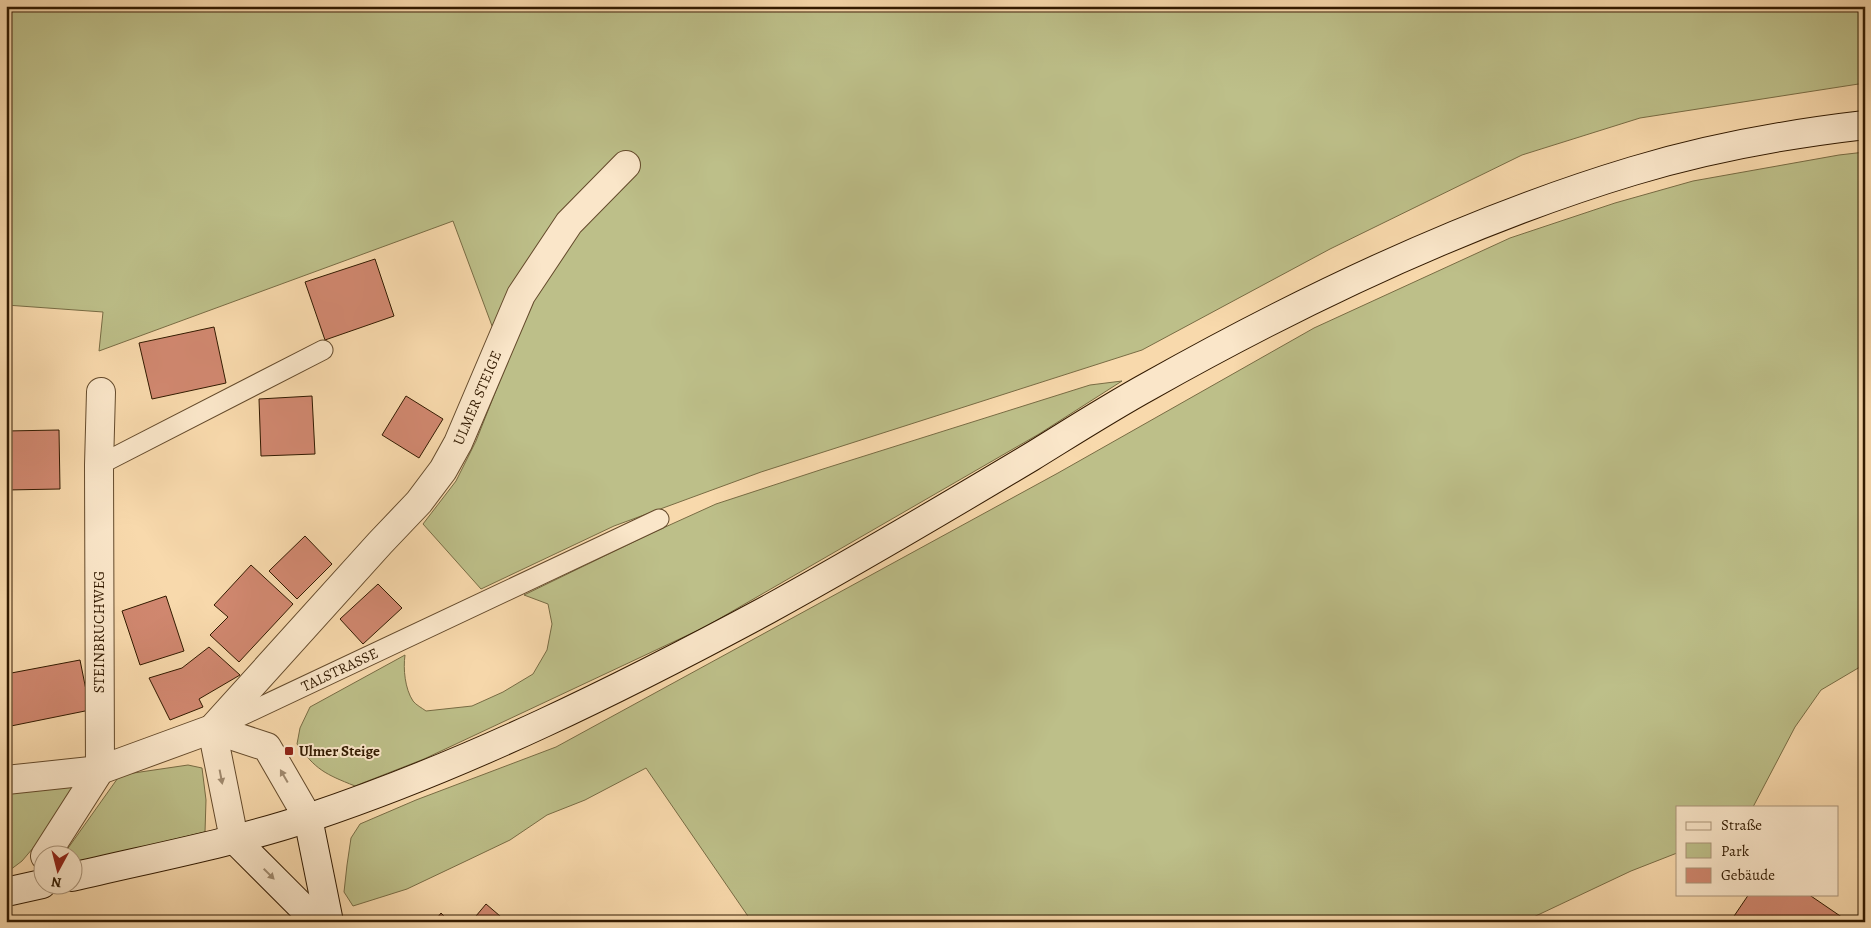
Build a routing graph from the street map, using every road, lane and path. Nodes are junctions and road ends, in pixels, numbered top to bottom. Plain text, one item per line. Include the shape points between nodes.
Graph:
1 (1865, 125) edge
2 (626, 165) dead end
3 (323, 350) dead end
4 (101, 392) dead end
5 (99, 465) junction
6 (659, 519) dead end
7 (212, 730) junction
8 (100, 770) junction
9 (6, 780) edge
10 (308, 818) junction
11 (234, 839) junction
12 (51, 846) edge
13 (32, 875) edge
14 (82, 875) edge
15 (24, 888) edge
16 (317, 922) edge
17 (329, 922) edge

1 - 10 street via 1741,145 1637,170 1539,202 1341,286 1147,387 888,542 763,612 519,735 411,781
2 - 7 street, ULMER STEIGE via 569,223 521,295 458,443 443,470 419,502
3 - 5 lane
4 - 5 street, STEINBRUCHWEG
5 - 8 street, STEINBRUCHWEG
6 - 7 lane, TALSTRASSE
7 - 8 street, TALSTRASSE
10 -> 7 street via 267,747
7 -> 11 street
8 - 9 street, TALSTRASSE
8 - 12 street
10 - 11 street
10 - 17 street
11 - 14 street
11 -> 16 street
13 - 15 street

